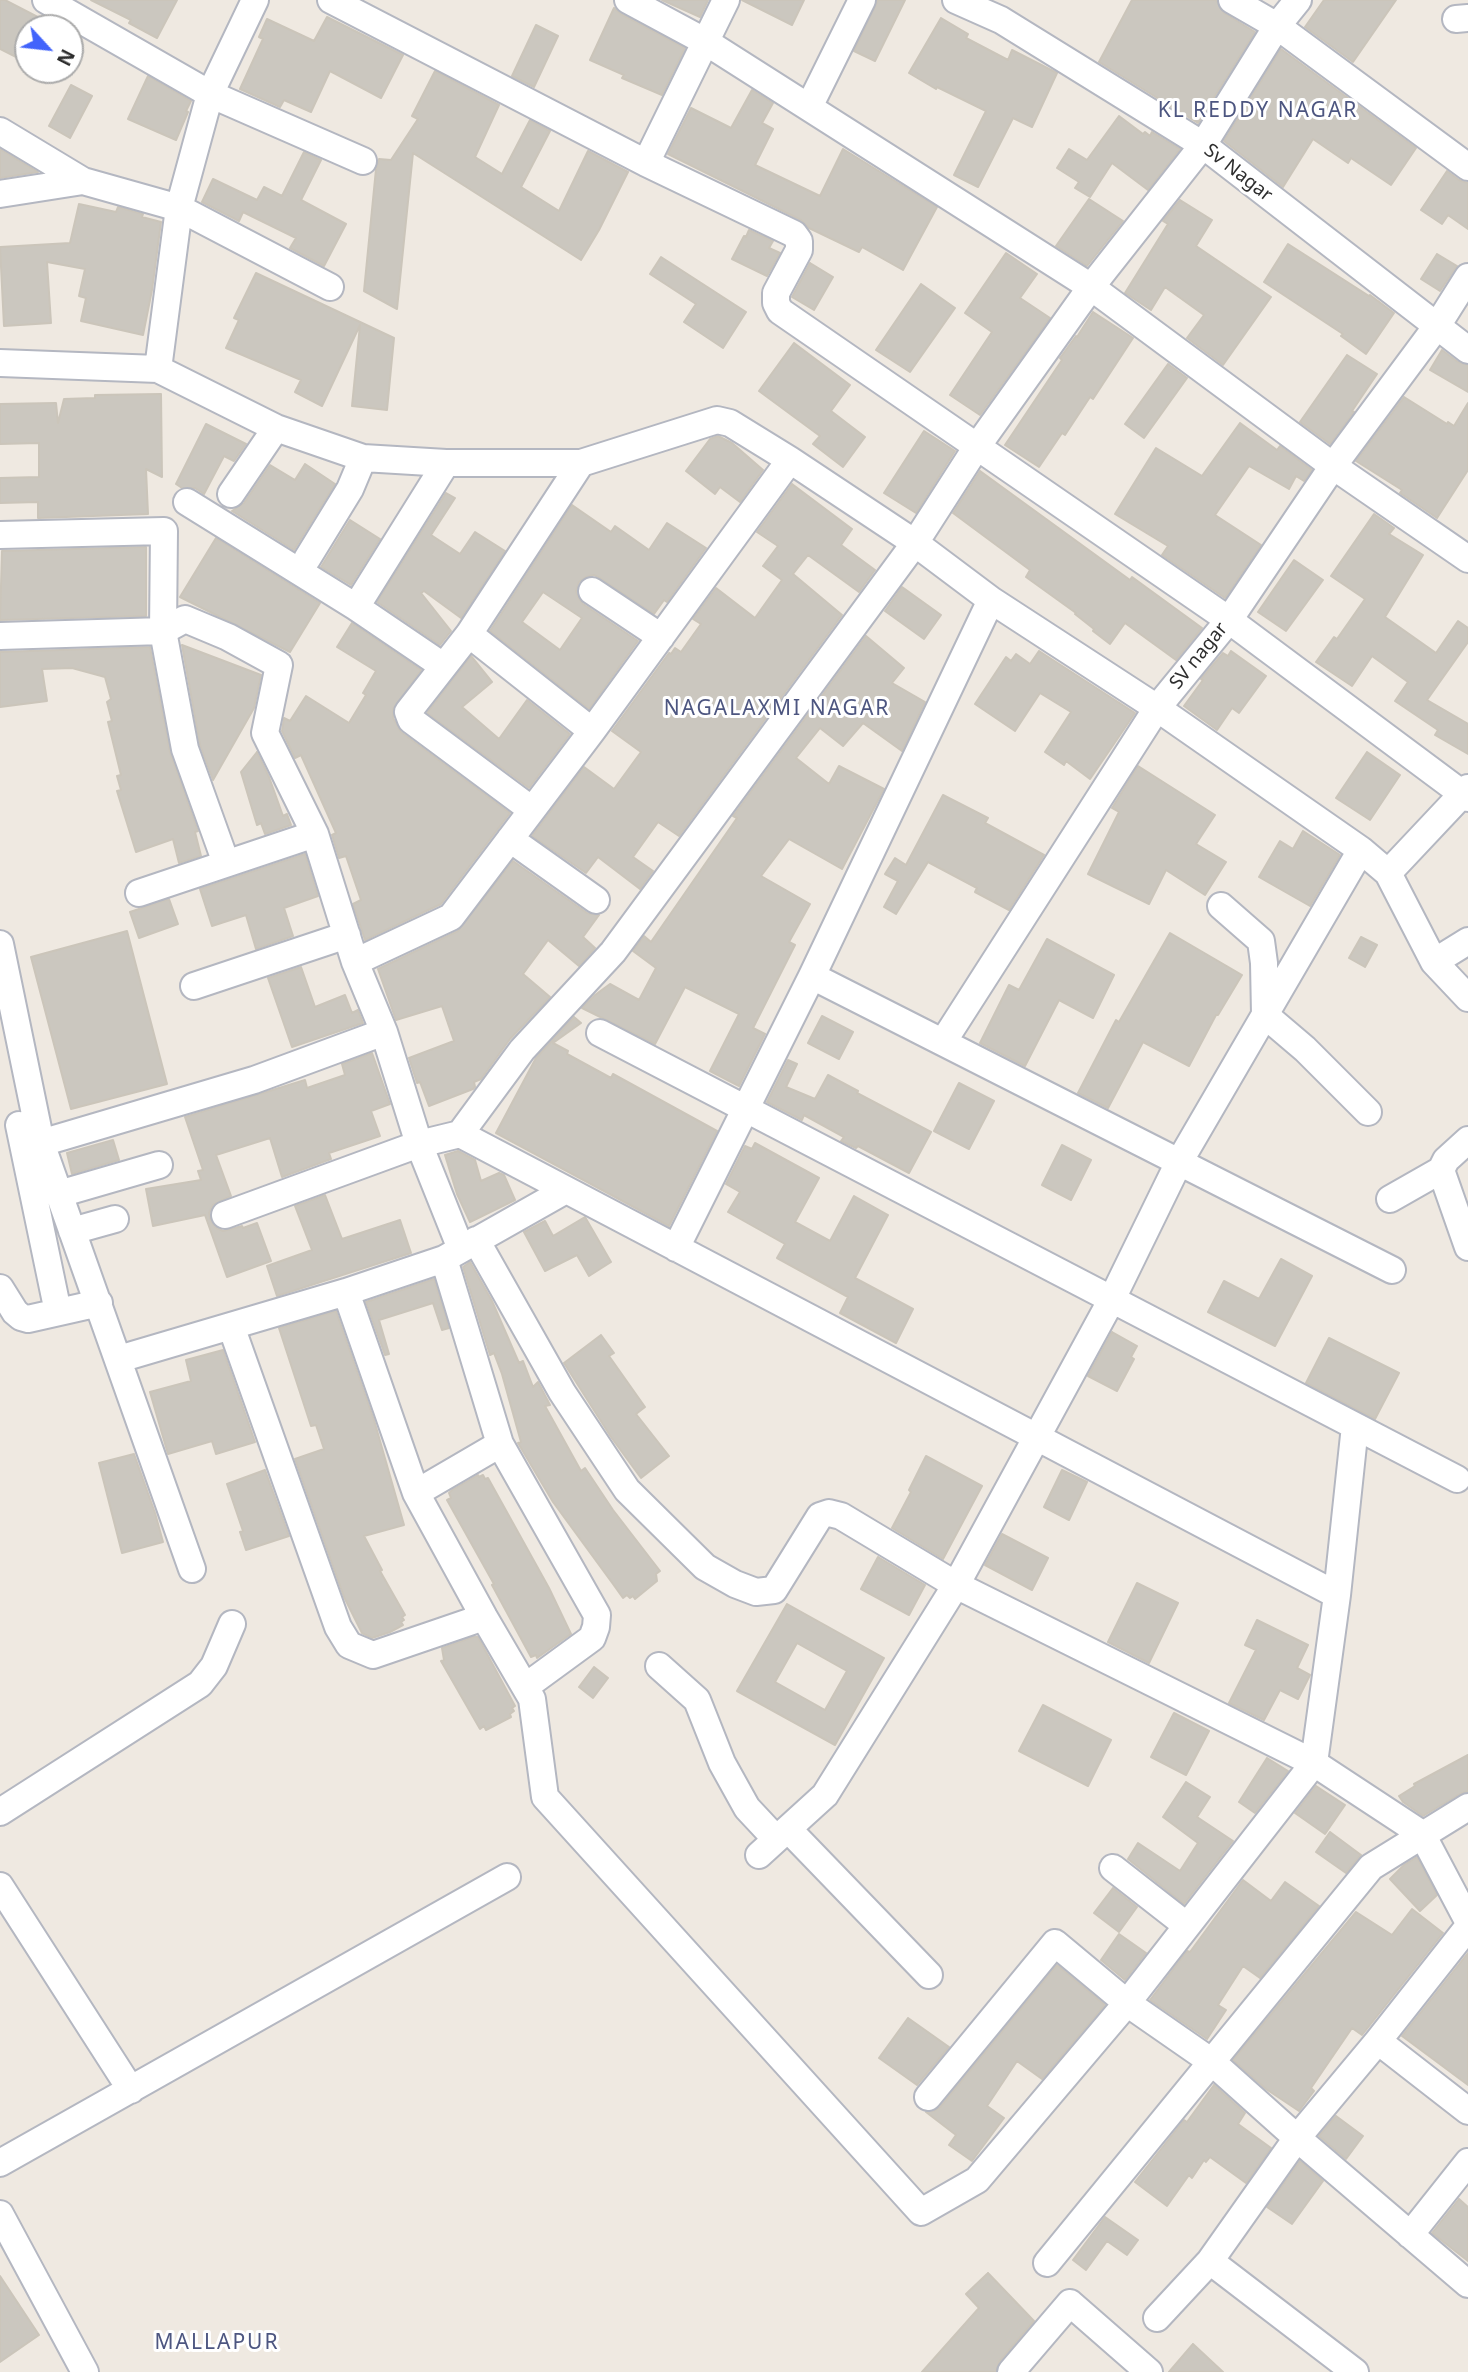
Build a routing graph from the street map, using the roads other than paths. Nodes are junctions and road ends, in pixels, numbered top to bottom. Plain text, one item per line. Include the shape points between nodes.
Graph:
1 (46, 0) edge
2 (255, 0) edge
3 (331, 0) edge
4 (628, 0) edge
5 (726, 0) edge
6 (862, 0) edge
7 (956, 0) edge
8 (1232, 0) edge
9 (1298, 0) edge
10 (1277, 26) junction
11 (706, 42) junction
12 (209, 93) junction
13 (809, 107) junction
14 (0, 131) edge
15 (1203, 145) junction
16 (363, 162) dead end
17 (646, 163) junction
18 (1468, 167) edge
19 (83, 181) junction
20 (0, 194) edge
21 (179, 208) junction
22 (1468, 277) edge
23 (330, 287) dead end
24 (1091, 287) junction
25 (1437, 326) junction
26 (1468, 349) edge
27 (0, 363) edge
28 (158, 369) junction
29 (276, 428) junction
30 (976, 448) junction
31 (363, 458) junction
32 (790, 460) junction
33 (446, 463) junction
34 (581, 463) junction
35 (1333, 466) junction
36 (231, 494) dead end
37 (187, 502) dead end
38 (0, 535) edge
39 (915, 543) junction
40 (307, 559) dead end
41 (1468, 559) edge
42 (592, 591) dead end
43 (991, 600) junction
44 (356, 607) junction
45 (1229, 620) junction
46 (163, 631) junction
47 (469, 634) junction
48 (0, 636) edge
49 (660, 637) junction
50 (443, 666) junction
51 (1157, 708) junction
52 (592, 730) junction
53 (1467, 794) edge
54 (532, 810) junction
55 (315, 834) junction
56 (510, 839) junction
57 (1361, 850) junction
58 (226, 863) junction
59 (1388, 873) junction
60 (139, 893) dead end
61 (596, 900) dead end
62 (1221, 906) dead end
63 (346, 935) junction
64 (1468, 941) edge
65 (0, 944) edge
66 (355, 962) junction
67 (1434, 962) junction
68 (812, 976) junction
69 (194, 986) dead end
70 (1468, 998) edge
71 (1265, 1015) junction
72 (384, 1032) junction
73 (600, 1033) dead end
74 (943, 1042) junction
75 (747, 1110) junction
76 (1368, 1112) dead end
77 (19, 1125) dead end
78 (460, 1134) junction
79 (1468, 1140) edge
80 (41, 1143) junction
81 (419, 1144) junction
82 (1178, 1164) junction
83 (159, 1165) dead end
84 (1441, 1170) junction
85 (566, 1190) junction
86 (59, 1194) junction
87 (1390, 1199) dead end
88 (225, 1214) dead end
89 (115, 1219) dead end
90 (72, 1231) junction
91 (1468, 1247) edge
92 (676, 1248) junction
93 (460, 1249) junction
94 (1392, 1270) dead end
95 (0, 1288) edge
96 (346, 1292) junction
97 (1112, 1300) junction
98 (99, 1303) junction
99 (58, 1312) junction
100 (231, 1326) junction
101 (119, 1359) junction
102 (1355, 1426) junction
103 (1037, 1437) junction
104 (500, 1444) junction
105 (1457, 1479) dead end
106 (416, 1493) junction
107 (191, 1569) dead end
108 (956, 1585) junction
109 (1337, 1595) junction
110 (484, 1617) junction
111 (232, 1624) dead end
112 (659, 1666) dead end
113 (525, 1687) junction
114 (1314, 1763) junction
115 (1468, 1807) edge
116 (0, 1812) edge
117 (1422, 1834) junction
118 (774, 1841) junction
119 (1113, 1868) dead end
120 (507, 1877) dead end
121 (0, 1885) edge
122 (1468, 1922) edge
123 (1186, 1925) junction
124 (1468, 1927) edge
125 (929, 1975) dead end
126 (1127, 2003) junction
127 (1378, 2041) junction
128 (1212, 2062) junction
129 (131, 2090) junction
130 (928, 2097) dead end
131 (1468, 2111) edge
132 (1297, 2138) junction
133 (0, 2162) edge
134 (1468, 2162) edge
135 (0, 2214) edge
136 (1410, 2235) junction
137 (1210, 2261) junction
138 (1048, 2263) dead end
139 (1468, 2284) edge
140 (1157, 2318) dead end
141 (85, 2372) edge
142 (1011, 2372) edge
143 (1149, 2372) edge
144 (1355, 2372) edge

1 - 12 street
2 - 12 street
3 - 17 street
4 - 11 street
5 - 11 street
6 - 13 street
7 - 15 street, Sv Nagar via 1001,20
8 - 10 street
9 - 10 street
10 - 15 street
10 - 18 street
11 - 13 street
11 - 17 street
12 - 16 street
12 - 21 street
13 - 24 street
14 - 19 street
15 - 24 street
15 - 25 street, Sv Nagar
17 - 30 street via 793,234 799,250 776,293 780,311
19 - 20 street
19 - 21 street
21 - 23 street
21 - 28 street
22 - 25 street, SV nagar
24 - 30 street
24 - 35 street
25 - 26 street, Sv Nagar
25 - 35 street, SV nagar
27 - 28 street
28 - 29 street
29 - 31 street
29 - 36 street
30 - 39 street
30 - 45 street
31 - 33 street
31 - 40 street via 350,489
32 - 34 street via 730,423 717,420
32 - 39 street
32 - 49 street
33 - 34 street
33 - 44 street
34 - 47 street
35 - 41 street
35 - 45 street, SV nagar
37 - 44 street
38 - 46 street via 164,531
39 - 43 street
39 - 78 street via 613,952 522,1050
42 - 49 street
43 - 51 street
43 - 68 street
44 - 50 street
45 - 51 street, SV nagar
45 - 53 street
46 - 48 street
46 - 55 street via 185,619 279,665 265,733
46 - 58 street via 185,749
47 - 50 street
47 - 52 street
49 - 52 street
50 - 54 street via 409,717
51 - 57 street
51 - 74 street, SV nagar
52 - 54 street
53 - 59 street
54 - 56 street
55 - 58 street
55 - 63 street
56 - 61 street
56 - 66 street via 451,917
57 - 59 street
57 - 71 street
58 - 60 street
59 - 67 street
62 - 71 street via 1261,941
63 - 66 street
63 - 69 street
64 - 67 street
65 - 80 street
66 - 72 street
67 - 70 street
68 - 74 street
68 - 75 street
71 - 76 street
71 - 82 street
72 - 80 street via 254,1080
72 - 81 street
73 - 75 street
74 - 82 street
75 - 92 street
75 - 97 street
77 - 99 street
78 - 81 street
78 - 85 street
79 - 84 street
80 - 86 street
81 - 88 street
81 - 93 street
82 - 94 street
82 - 97 street
83 - 86 street
84 - 87 street
84 - 91 street
85 - 92 street
85 - 93 street
86 - 90 street
89 - 90 street
90 - 98 street
92 - 103 street
93 - 96 street
93 - 104 street
93 - 108 street via 627,1490 705,1567 756,1592 774,1590 820,1516 835,1513
95 - 99 street via 21,1317
96 - 100 street
96 - 106 street
97 - 102 street
97 - 103 street
98 - 99 street
98 - 101 street
100 - 101 street
100 - 110 street via 338,1626 349,1645 373,1655
101 - 107 street
102 - 105 street
102 - 109 street
103 - 108 street
103 - 109 street
104 - 106 street
104 - 113 street via 597,1615 592,1638
106 - 110 street
108 - 114 street
108 - 118 street via 825,1796
109 - 114 street
110 - 113 street
111 - 116 street via 215,1666 200,1684
112 - 118 street via 697,1700 722,1763 747,1808
113 - 126 street via 532,1699 545,1797 921,2212 978,2180
114 - 117 street
114 - 123 street
115 - 117 street
117 - 122 street
117 - 128 street via 1371,1867
118 - 125 street
119 - 123 street
120 - 129 street
121 - 129 street
123 - 126 street
124 - 127 street
126 - 128 street
126 - 130 street via 1055,1943
127 - 131 street
127 - 132 street
128 - 132 street
128 - 138 street
129 - 133 street
132 - 136 street
132 - 137 street
134 - 136 street
135 - 141 street
136 - 139 street
137 - 140 street
137 - 144 street
142 - 143 street via 1070,2303

